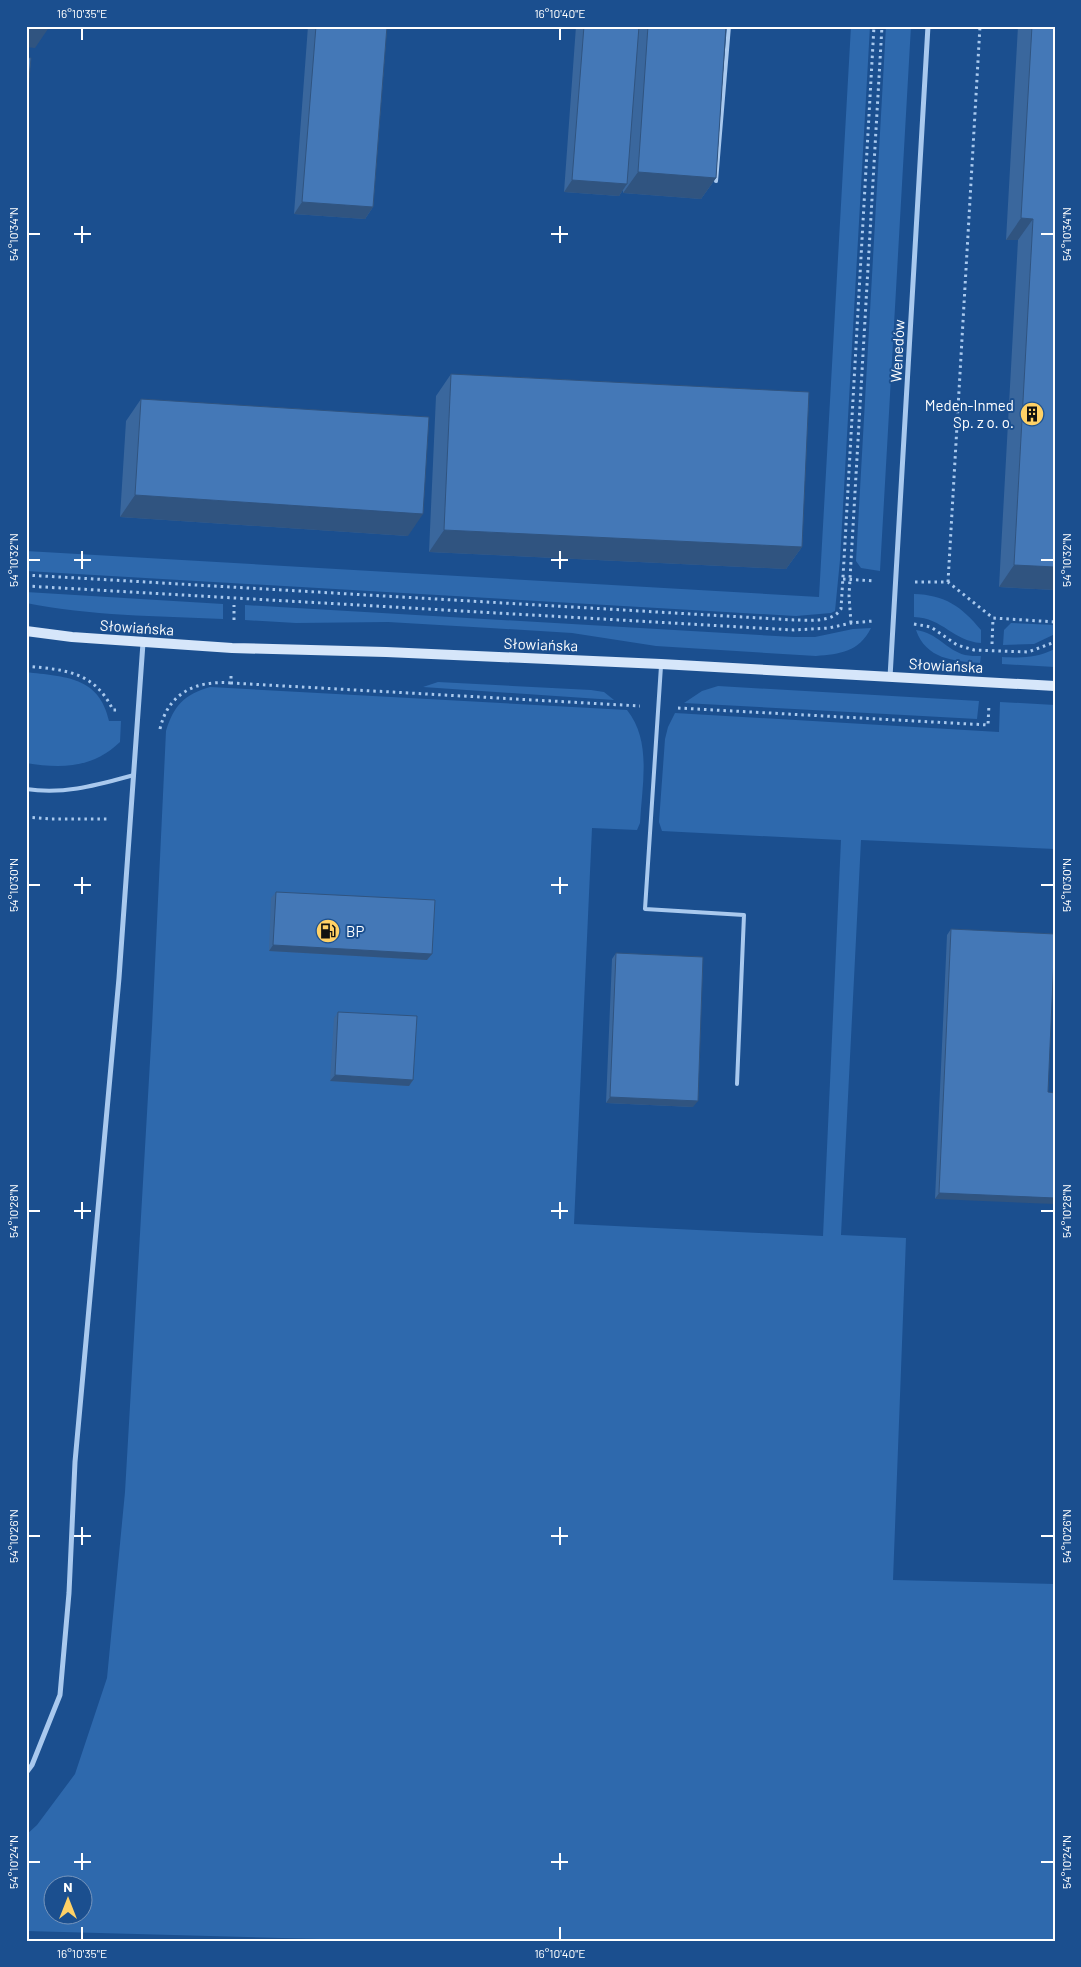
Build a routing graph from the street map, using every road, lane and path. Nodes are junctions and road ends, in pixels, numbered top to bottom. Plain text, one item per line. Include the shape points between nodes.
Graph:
1 (728, 26) edge
2 (874, 26) edge
3 (882, 26) edge
4 (928, 26) edge
5 (980, 26) edge
6 (716, 181) edge
7 (26, 576) edge
8 (843, 579) junction
9 (851, 580) junction
10 (879, 581) dead end
11 (914, 582) dead end
12 (948, 582) junction
13 (26, 586) edge
14 (234, 605) dead end
15 (993, 618) junction
16 (234, 620) dead end
17 (873, 621) dead end
18 (1055, 622) edge
19 (851, 623) junction
20 (914, 624) dead end
21 (26, 631) edge
22 (1055, 642) edge
23 (143, 643) junction
24 (992, 644) dead end
25 (661, 664) junction
26 (26, 666) edge
27 (231, 676) dead end
28 (890, 677) junction
29 (231, 683) junction
30 (1055, 686) edge
31 (990, 701) dead end
32 (622, 705) dead end
33 (678, 708) dead end
34 (119, 710) dead end
35 (160, 711) dead end
36 (166, 711) junction
37 (159, 735) dead end
38 (134, 775) junction
39 (26, 789) edge
40 (26, 816) edge
41 (114, 819) dead end
42 (737, 1084) dead end
43 (26, 1773) edge

1 - 6 lane
2 - 8 path
3 - 9 path
4 - 28 street, Wenedów
5 - 12 path
7 - 8 path via 813,620 828,618 840,611
8 - 9 path
9 - 10 path
9 - 19 path
11 - 12 path
12 - 15 path
13 - 19 path via 794,630
14 - 16 path
15 - 18 path
15 - 24 path
17 - 19 path
20 - 22 path via 931,627 957,644 974,650 1028,652
21 - 23 main road, Słowiańska
23 - 25 main road, Słowiańska
23 - 38 street
25 - 28 main road, Słowiańska
25 - 42 lane via 645,909 744,915
26 - 34 path via 76,674 93,683 106,696 113,710
27 - 29 path
28 - 30 main road, Słowiańska
29 - 32 path
29 - 36 path via 212,681 196,686 183,692
31 - 33 path via 988,725
35 - 36 path
36 - 37 path
38 - 39 lane via 59,792
38 - 43 street via 75,1462 60,1695
40 - 41 path

